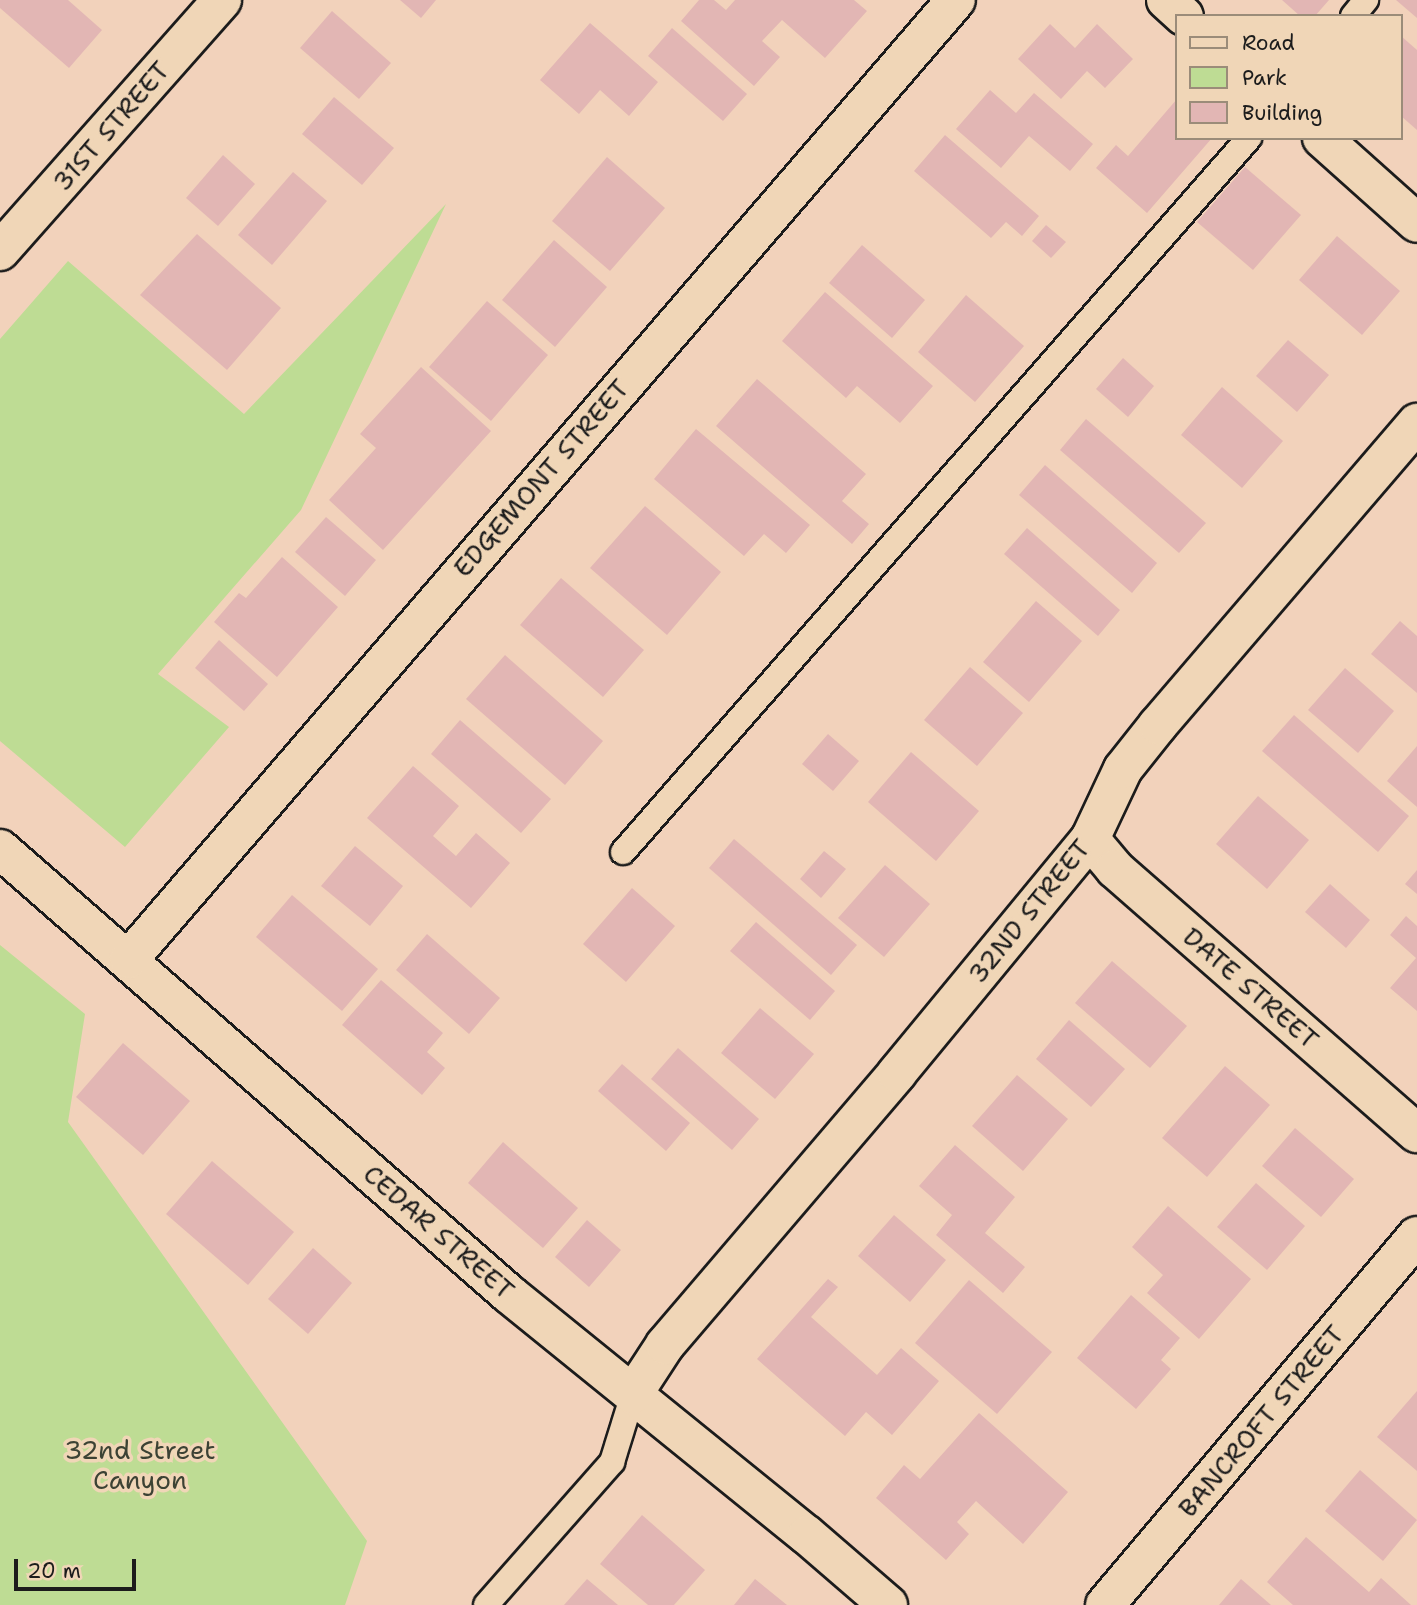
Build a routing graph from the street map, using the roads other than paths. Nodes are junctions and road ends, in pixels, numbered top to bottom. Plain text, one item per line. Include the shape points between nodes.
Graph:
1 (222, 0) edge
2 (956, 0) edge
3 (1166, 0) edge
4 (1366, 0) edge
5 (1182, 14) edge
6 (1355, 14) edge
7 (1247, 140) edge
8 (1324, 140) edge
9 (1417, 223) edge
10 (0, 251) edge
11 (1417, 423) edge
12 (1090, 839) junction
13 (0, 849) edge
14 (623, 852) dead end
15 (128, 959) junction
16 (1417, 1133) edge
17 (1417, 1236) edge
18 (633, 1394) junction
19 (486, 1605) edge
20 (888, 1605) edge
21 (1105, 1605) edge

1 - 10 street, 31ST STREET
2 - 15 street, EDGEMONT STREET
3 - 5 street
4 - 6 lane
7 - 14 lane
8 - 9 street
11 - 12 street, 32ND STREET via 1123,769
12 - 16 street, DATE STREET via 1115,869
12 - 18 street, 32ND STREET via 665,1345
13 - 15 street, CEDAR STREET
15 - 18 street, CEDAR STREET via 509,1294
17 - 21 street, BANCROFT STREET
18 - 19 lane via 612,1462
18 - 20 street, CEDAR STREET

